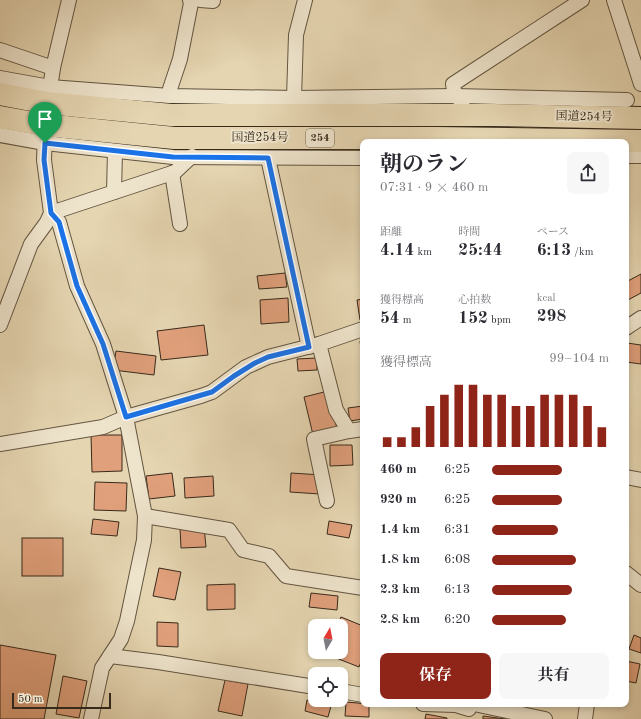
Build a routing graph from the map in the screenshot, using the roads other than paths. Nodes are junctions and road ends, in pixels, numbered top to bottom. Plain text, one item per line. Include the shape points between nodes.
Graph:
1 (69, 0) edge
2 (190, 0) edge
3 (200, 0) edge
4 (213, 0) edge
5 (305, 0) edge
6 (582, 0) edge
7 (614, 0) edge
8 (0, 50) edge
9 (53, 68) junction
10 (0, 78) edge
11 (641, 84) edge
12 (0, 94) edge
13 (49, 95) junction
14 (174, 96) junction
15 (455, 96) junction
16 (294, 98) junction
17 (627, 100) dead end
18 (142, 112) junction
19 (492, 115) junction
20 (0, 117) edge
21 (641, 118) edge
22 (45, 134) junction
23 (0, 135) edge
24 (473, 139) edge
25 (629, 140) edge
26 (641, 140) edge
27 (115, 151) junction
28 (192, 156) junction
29 (629, 156) edge
30 (641, 156) edge
31 (173, 157) junction
32 (268, 158) junction
33 (360, 158) edge
34 (174, 172) junction
35 (114, 192) junction
36 (51, 213) junction
37 (180, 224) dead end
38 (641, 318) edge
39 (0, 325) edge
40 (629, 326) edge
41 (360, 330) edge
42 (314, 346) junction
43 (126, 417) junction
44 (356, 430) edge
45 (0, 444) edge
46 (629, 478) edge
47 (641, 480) edge
48 (327, 500) dead end
49 (145, 516) junction
50 (631, 575) edge
51 (641, 584) edge
52 (360, 588) edge
53 (110, 656) junction
54 (308, 686) edge
55 (348, 692) edge
56 (360, 694) edge
57 (587, 707) edge
58 (470, 709) edge
59 (91, 719) edge
60 (545, 719) edge
61 (585, 719) edge

1 - 9 street
2 - 14 street via 180,59 170,89
3 - 4 street
5 - 16 street via 296,35
6 - 15 street via 453,84
7 - 11 street
8 - 9 street
9 - 13 street
10 - 13 street
12 - 13 highway, 国道254号 / 254
13 - 14 street
13 - 18 highway, 国道254号 / 254
13 - 22 street
14 - 16 street
14 - 18 street
15 - 16 street
15 - 17 street
15 - 19 street
18 - 19 highway, 国道254号 / 254 via 171,115
19 - 21 highway, 国道254号 / 254
20 - 22 highway, 国道254号 / 254
22 - 23 street
22 - 24 highway, 国道254号 / 254 via 174,138
22 - 27 street
22 - 36 street via 44,160
25 - 26 highway, 国道254号 / 254
27 - 31 street
27 - 35 street
28 - 31 street
28 - 32 street
28 - 34 street
29 - 30 street
31 - 34 street
32 - 33 street
32 - 42 street
34 - 35 street
34 - 37 street
35 - 36 street
36 - 39 street via 31,244
36 - 43 street via 59,222 77,286 103,344
38 - 40 street
41 - 42 street
42 - 43 street via 268,357 212,392
42 - 44 street via 336,410
43 - 45 street via 103,427
43 - 49 street
44 - 48 street via 314,439
46 - 47 street
49 - 52 street via 229,530 242,550 269,556 286,576
49 - 53 street via 144,540 127,621 121,639
50 - 51 street
53 - 54 street
53 - 59 street via 102,668
55 - 56 street
57 - 61 street
58 - 60 street

